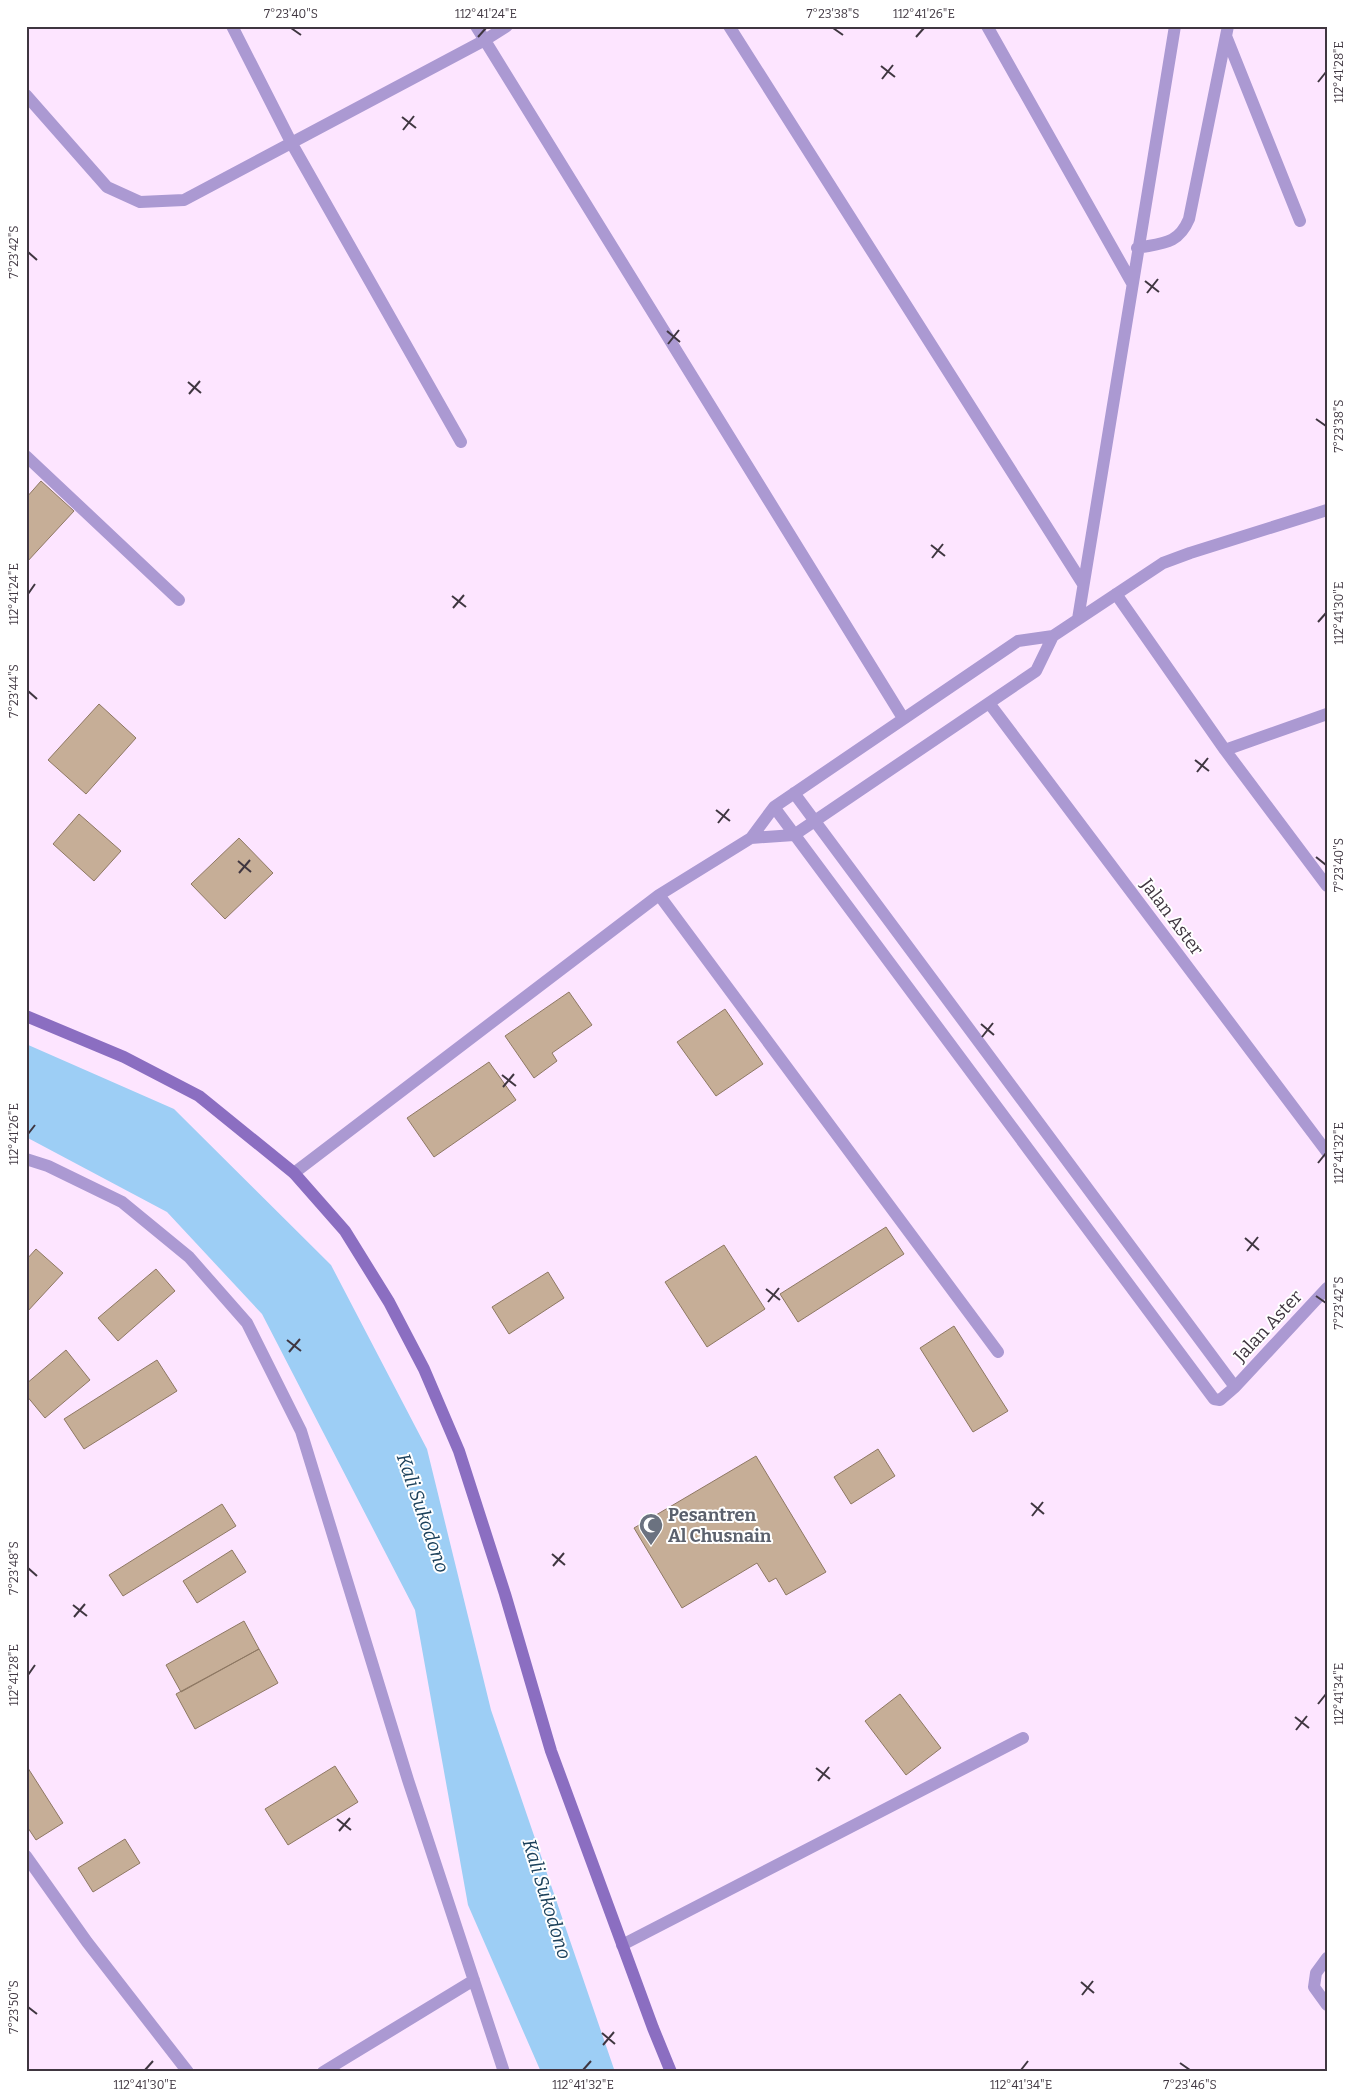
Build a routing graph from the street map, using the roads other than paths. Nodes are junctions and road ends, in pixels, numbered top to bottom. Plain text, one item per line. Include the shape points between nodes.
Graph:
1 (232, 26) edge
2 (476, 26) edge
3 (507, 26) edge
4 (729, 26) edge
5 (988, 26) edge
6 (1175, 26) edge
7 (1227, 31) edge
8 (485, 40) junction
9 (26, 95) edge
10 (292, 144) junction
11 (1300, 221) dead end
12 (1137, 248) junction
13 (1132, 283) junction
14 (461, 442) dead end
15 (26, 456) edge
16 (1327, 510) edge
17 (1083, 584) junction
18 (1116, 594) junction
19 (179, 600) dead end
20 (1078, 619) junction
21 (1054, 636) junction
22 (989, 703) junction
23 (1327, 714) edge
24 (903, 718) junction
25 (1225, 750) junction
26 (794, 793) junction
27 (774, 807) junction
28 (815, 821) junction
29 (794, 835) junction
30 (751, 838) junction
31 (1327, 886) edge
32 (659, 895) junction
33 (26, 1016) edge
34 (1327, 1152) edge
35 (26, 1159) edge
36 (294, 1173) junction
37 (1327, 1288) edge
38 (998, 1352) dead end
39 (1235, 1387) junction
40 (1023, 1738) dead end
41 (26, 1856) edge
42 (622, 1945) junction
43 (1327, 1958) edge
44 (474, 1980) junction
45 (1327, 2004) edge
46 (188, 2072) edge
47 (323, 2072) edge
48 (504, 2072) edge
49 (671, 2072) edge

1 - 10 street
2 - 8 street
3 - 8 street
4 - 17 street
5 - 13 street
6 - 12 street
7 - 11 street
7 - 12 street via 1184,230 1175,239
8 - 10 street
8 - 24 street
9 - 10 street via 107,187 140,202 184,200
10 - 14 street
12 - 13 street
13 - 17 street
15 - 19 street
16 - 18 street via 1178,557 1163,563
17 - 20 street
18 - 20 street
18 - 25 street
20 - 21 street
21 - 22 street via 1036,671
21 - 24 street via 1018,641
22 - 28 street
22 - 34 street, Jalan Aster
23 - 25 street
24 - 26 street
25 - 31 street
26 - 27 street
26 - 28 street
27 - 29 street
27 - 30 street
28 - 29 street
28 - 39 street
29 - 30 street
29 - 39 street, Jalan Aster via 1211,1396 1220,1400
30 - 32 street
32 - 36 street
32 - 38 street
33 - 36 main road via 124,1057 199,1096
35 - 44 street via 48,1166 122,1202 189,1257 247,1324 301,1431 408,1780
36 - 42 main road via 345,1231 389,1302 424,1369 460,1451 551,1751
37 - 39 street, Jalan Aster
40 - 42 street
41 - 46 street via 87,1942
42 - 49 main road
43 - 45 street via 1316,1973 1314,1986
44 - 47 street
44 - 48 street

